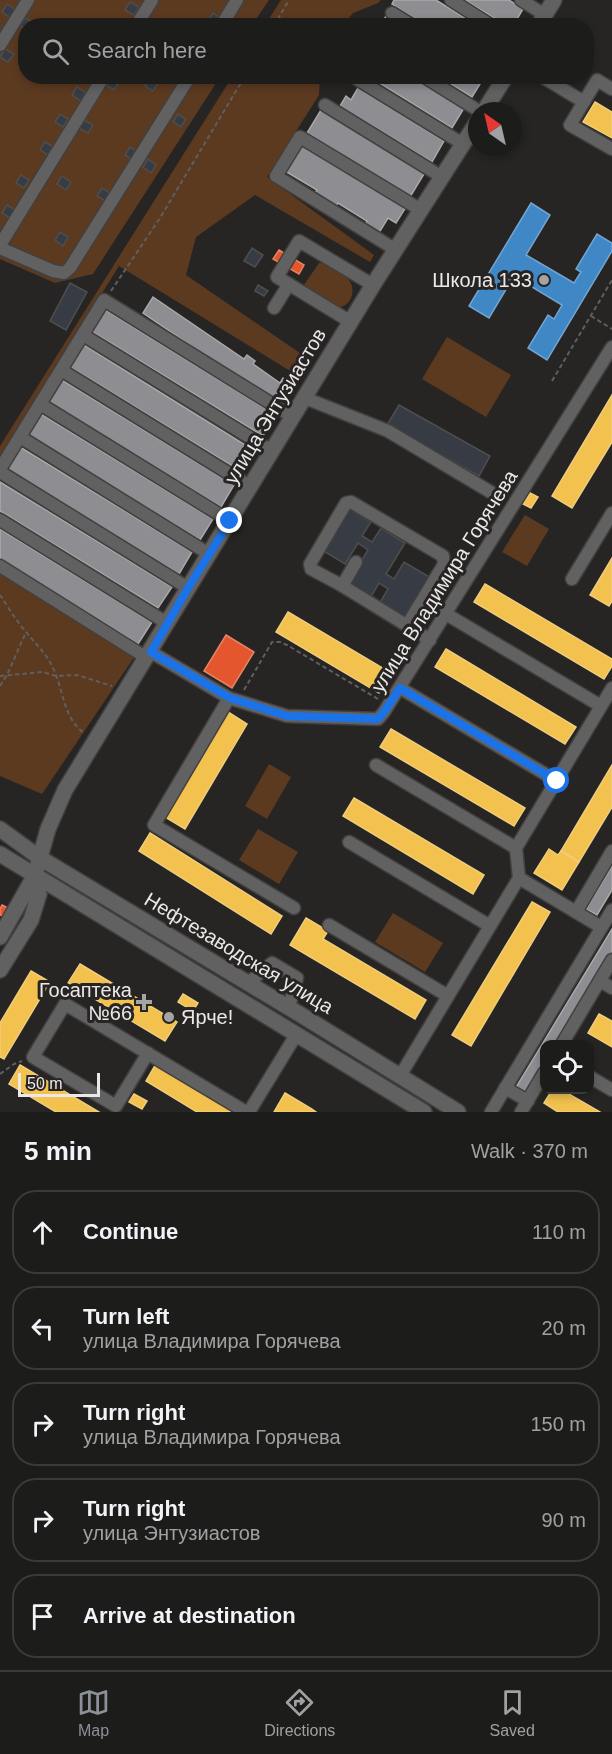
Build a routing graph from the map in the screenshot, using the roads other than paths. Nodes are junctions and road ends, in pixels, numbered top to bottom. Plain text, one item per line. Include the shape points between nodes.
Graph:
1 (28, 0) edge
2 (152, 0) edge
3 (237, 0) edge
4 (451, 0) edge
5 (521, 0) edge
6 (554, 0) edge
7 (392, 13) dead end
8 (141, 18) edge
9 (226, 18) edge
10 (400, 18) edge
11 (479, 18) edge
12 (540, 18) edge
13 (543, 18) edge
14 (0, 45) edge
15 (99, 84) edge
16 (185, 84) edge
17 (365, 84) edge
18 (436, 84) edge
19 (499, 84) edge
20 (554, 84) edge
21 (612, 89) edge
22 (489, 102) edge
23 (584, 102) junction
24 (468, 104) edge
25 (325, 105) dead end
26 (468, 136) edge
27 (463, 144) junction
28 (612, 149) edge
29 (442, 177) junction
30 (421, 210) junction
31 (0, 247) edge
32 (396, 250) junction
33 (289, 284) junction
34 (373, 285) junction
35 (274, 308) dead end
36 (351, 322) junction
37 (83, 335) junction
38 (612, 347) edge
39 (61, 370) junction
40 (305, 398) junction
41 (40, 404) junction
42 (293, 417) junction
43 (20, 437) junction
44 (272, 451) junction
45 (0, 471) edge
46 (251, 486) junction
47 (499, 497) dead end
48 (612, 513) edge
49 (0, 520) edge
50 (230, 521) junction
51 (209, 554) junction
52 (356, 562) dead end
53 (0, 566) edge
54 (572, 579) dead end
55 (341, 585) junction
56 (188, 588) junction
57 (446, 614) junction
58 (167, 623) junction
59 (411, 628) junction
60 (430, 640) junction
61 (149, 655) junction
62 (400, 688) junction
63 (612, 688) edge
64 (234, 699) junction
65 (601, 706) junction
66 (376, 765) dead end
67 (557, 781) junction
68 (0, 829) edge
69 (349, 842) dead end
70 (516, 848) junction
71 (612, 851) edge
72 (0, 854) edge
73 (40, 858) junction
74 (35, 874) junction
75 (519, 878) junction
76 (294, 908) dead end
77 (612, 910) edge
78 (576, 912) junction
79 (329, 925) dead end
80 (490, 926) junction
81 (601, 927) junction
82 (0, 937) edge
83 (612, 960) edge
84 (0, 970) edge
85 (600, 981) junction
86 (248, 983) junction
87 (612, 988) edge
88 (448, 996) junction
89 (289, 1007) junction
90 (296, 1035) junction
91 (564, 1040) edge
92 (148, 1053) junction
93 (400, 1076) junction
94 (594, 1079) edge
95 (540, 1080) edge
96 (505, 1088) junction
97 (612, 1090) edge
98 (525, 1107) edge
99 (248, 1112) edge
100 (424, 1112) edge
101 (458, 1112) edge
102 (491, 1112) edge

1 - 14 street
2 - 8 street
3 - 9 street
4 - 11 street
5 - 12 street
6 - 13 main road
7 - 10 street
15 - 31 street
16 - 31 street via 70,268 64,273 53,271
17 - 27 street
18 - 24 street
19 - 22 main road
20 - 23 street
21 - 23 street via 597,80
23 - 28 street via 570,125
25 - 29 street
26 - 27 main road, улица Энтузиастов
27 - 29 main road, улица Энтузиастов
29 - 30 main road, улица Энтузиастов
30 - 32 main road, улица Энтузиастов
30 - 32 street via 300,137 276,176
32 - 34 main road, улица Энтузиастов
33 - 34 street via 277,277 299,240
33 - 35 street
33 - 36 street
34 - 36 main road, улица Энтузиастов
36 - 40 main road, улица Энтузиастов
37 - 39 street
37 - 42 street via 104,300
37 - 44 street
38 - 57 street, улица Владимира Горячева
39 - 41 street
39 - 46 street
40 - 42 main road, улица Энтузиастов
40 - 47 street via 388,431
41 - 43 street
41 - 50 street
42 - 44 main road, улица Энтузиастов
43 - 45 street
43 - 51 street
44 - 46 main road, улица Энтузиастов
45 - 56 street
46 - 50 main road, улица Энтузиастов
48 - 54 street
49 - 58 street
50 - 51 main road, улица Энтузиастов
51 - 56 main road, улица Энтузиастов
52 - 55 street
53 - 61 street, улица Владимира Горячева
55 - 59 street
55 - 59 street via 312,569 310,564 346,503 351,502 443,556 444,564 409,622
56 - 58 main road, улица Энтузиастов
57 - 60 street, улица Владимира Горячева
57 - 65 street
58 - 61 main road, улица Энтузиастов
59 - 60 street
60 - 62 street, улица Владимира Горячева
61 - 64 street, улица Владимира Горячева
61 - 73 main road, улица Энтузиастов via 65,790
62 - 64 street, улица Владимира Горячева via 378,719 287,716
62 - 67 street
63 - 65 street
64 - 76 street via 154,825
65 - 67 street
66 - 70 street
67 - 70 street
68 - 73 main road, Нефтезаводская улица
69 - 80 street
70 - 75 street
71 - 78 street
72 - 74 main road, Нефтезаводская улица
73 - 74 main road, улица Энтузиастов
73 - 86 main road, Нефтезаводская улица
74 - 82 main road, улица Энтузиастов
74 - 84 main road, улица Энтузиастов via 39,894 31,920
74 - 90 main road, Нефтезаводская улица
75 - 78 street
75 - 80 street
77 - 81 street
78 - 81 street
79 - 88 street
80 - 88 street
81 - 96 street
83 - 85 street
85 - 87 street
85 - 91 street
86 - 89 main road, Нефтезаводская улица
86 - 89 street via 272,963 297,978
88 - 93 street
89 - 93 main road, Нефтезаводская улица
90 - 99 street
90 - 100 main road, Нефтезаводская улица
92 - 92 street via 65,1004 33,1057 116,1106
92 - 99 street
93 - 101 main road, Нефтезаводская улица
94 - 97 street
95 - 98 street
96 - 98 street
96 - 102 street

